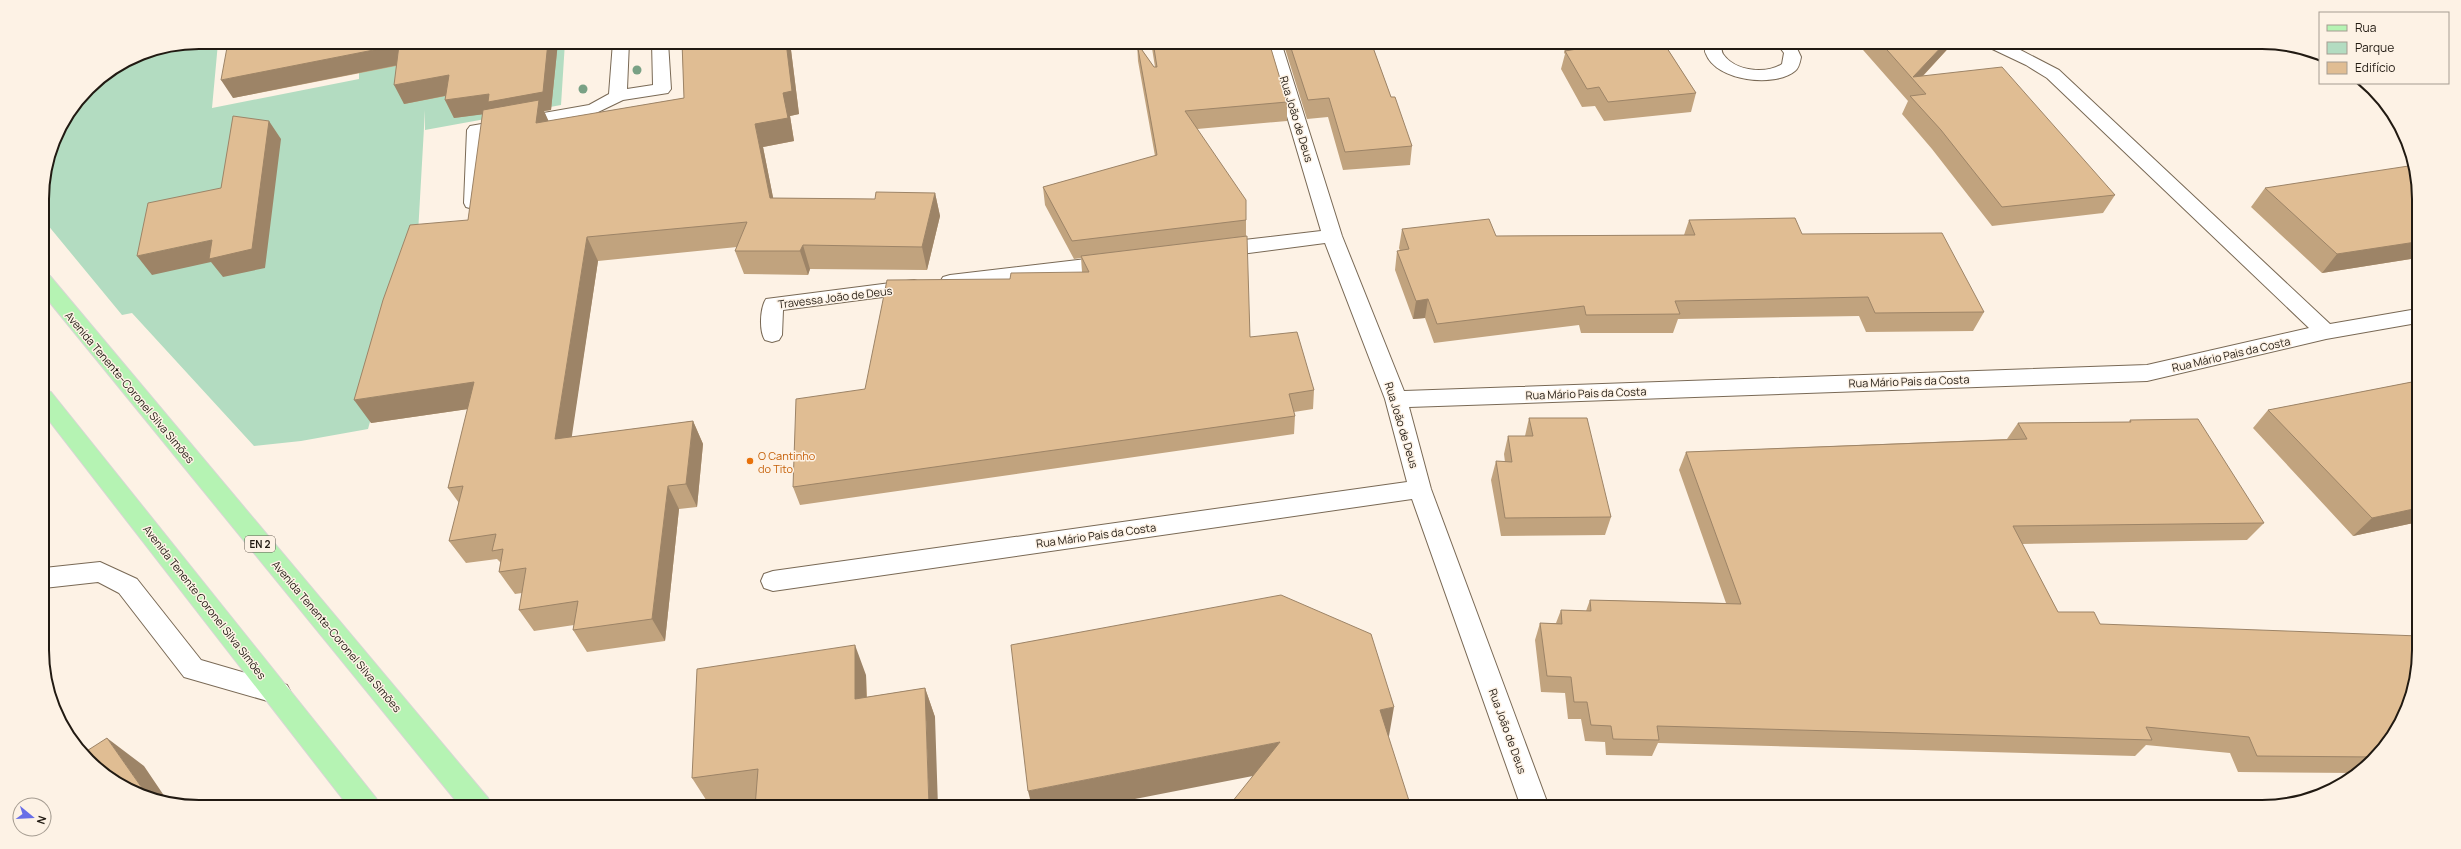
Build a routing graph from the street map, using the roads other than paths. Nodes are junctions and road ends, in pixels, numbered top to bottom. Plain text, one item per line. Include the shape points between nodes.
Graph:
1 (621, 49) edge
2 (660, 49) edge
3 (1276, 49) edge
4 (1712, 49) edge
5 (1791, 49) edge
6 (2007, 49) edge
7 (618, 96) junction
8 (473, 218) edge
9 (1332, 236) junction
10 (1198, 252) edge
11 (1127, 261) edge
12 (49, 288) edge
13 (2412, 317) edge
14 (2326, 332) junction
15 (772, 335) dead end
16 (1396, 400) junction
17 (49, 404) edge
18 (1420, 489) junction
19 (49, 577) edge
20 (773, 581) dead end
21 (278, 693) junction
22 (361, 800) edge
23 (472, 800) edge
24 (1532, 800) edge

1 - 7 street
2 - 7 street via 662,89
3 - 9 street, Rua João de Deus
4 - 5 street via 1717,58 1736,71 1762,76 1785,71 1792,65 1794,59
6 - 14 street via 2054,74
7 - 8 street via 594,109 476,130
9 - 10 street
9 - 16 street, Rua João de Deus
11 - 15 street, Travessa João de Deus via 773,304
12 - 23 main road, Avenida Tenente-Coronel Silva Simões / EN 2
13 - 14 street, Rua Mário Pais da Costa
14 - 16 street, Rua Mário Pais da Costa via 2147,373
16 - 18 street, Rua João de Deus
17 - 21 main road, Avenida Tenente Coronel Silva Simões
18 - 20 street, Rua Mário Pais da Costa
18 - 24 street, Rua João de Deus
19 - 21 street via 100,572 128,586 193,669
21 - 22 main road, Avenida Tenente Coronel Silva Simões

